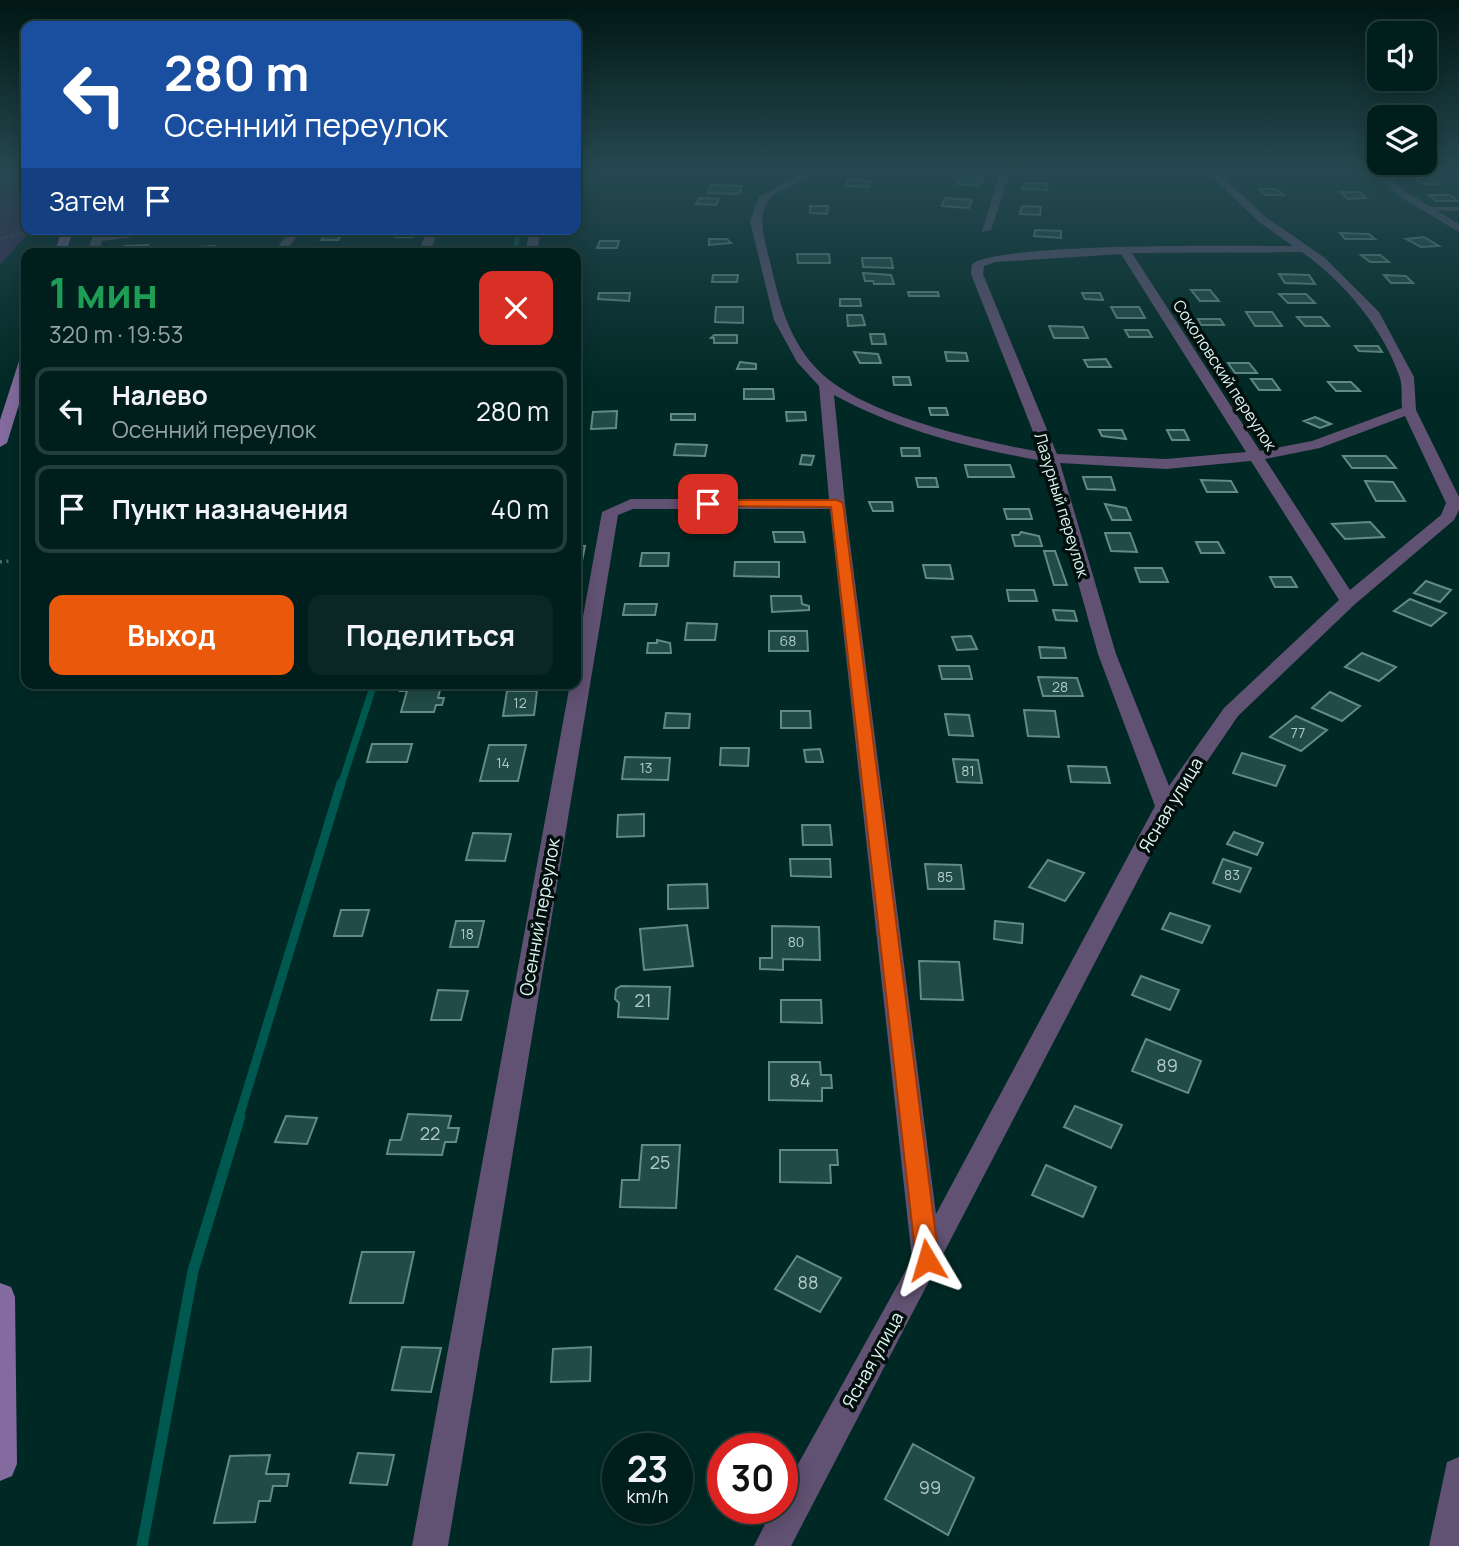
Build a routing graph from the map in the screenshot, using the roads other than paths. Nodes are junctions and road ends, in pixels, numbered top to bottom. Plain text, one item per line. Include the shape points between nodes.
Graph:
1 (764, 244) edge
2 (1297, 244) edge
3 (1304, 249) junction
4 (1124, 250) junction
5 (21, 377) edge
6 (826, 385) junction
7 (1409, 410) junction
8 (0, 443) edge
9 (1256, 456) junction
10 (1051, 458) junction
11 (837, 503) junction
12 (1348, 601) junction
13 (581, 679) edge
14 (579, 689) edge
15 (1166, 806) junction
16 (927, 1260) junction
17 (0, 1297) edge
18 (0, 1464) edge
19 (1459, 1474) edge
20 (430, 1546) edge
21 (772, 1546) edge
22 (1447, 1546) edge

1 - 6 street via 767,273 792,349
2 - 3 street, Ясная улица
3 - 4 street
3 - 7 street, Ясная улица via 1376,315 1407,377
4 - 9 street, Соколовский переулок
4 - 10 street, Лазурный переулок via 978,264 977,274
5 - 8 main road
6 - 10 street via 877,413 1000,449
6 - 11 street
7 - 9 street via 1315,445
7 - 12 street, Ясная улица via 1454,503 1448,517
9 - 10 street via 1167,464
9 - 12 street, Соколовский переулок
10 - 15 street, Лазурный переулок via 1107,654
11 - 13 street, Осенний переулок via 631,504 610,512
11 - 16 street
12 - 15 street, Ясная улица via 1231,712
14 - 20 street, Осенний переулок
15 - 16 street, Ясная улица
16 - 21 street, Ясная улица
17 - 18 main road
19 - 22 street

